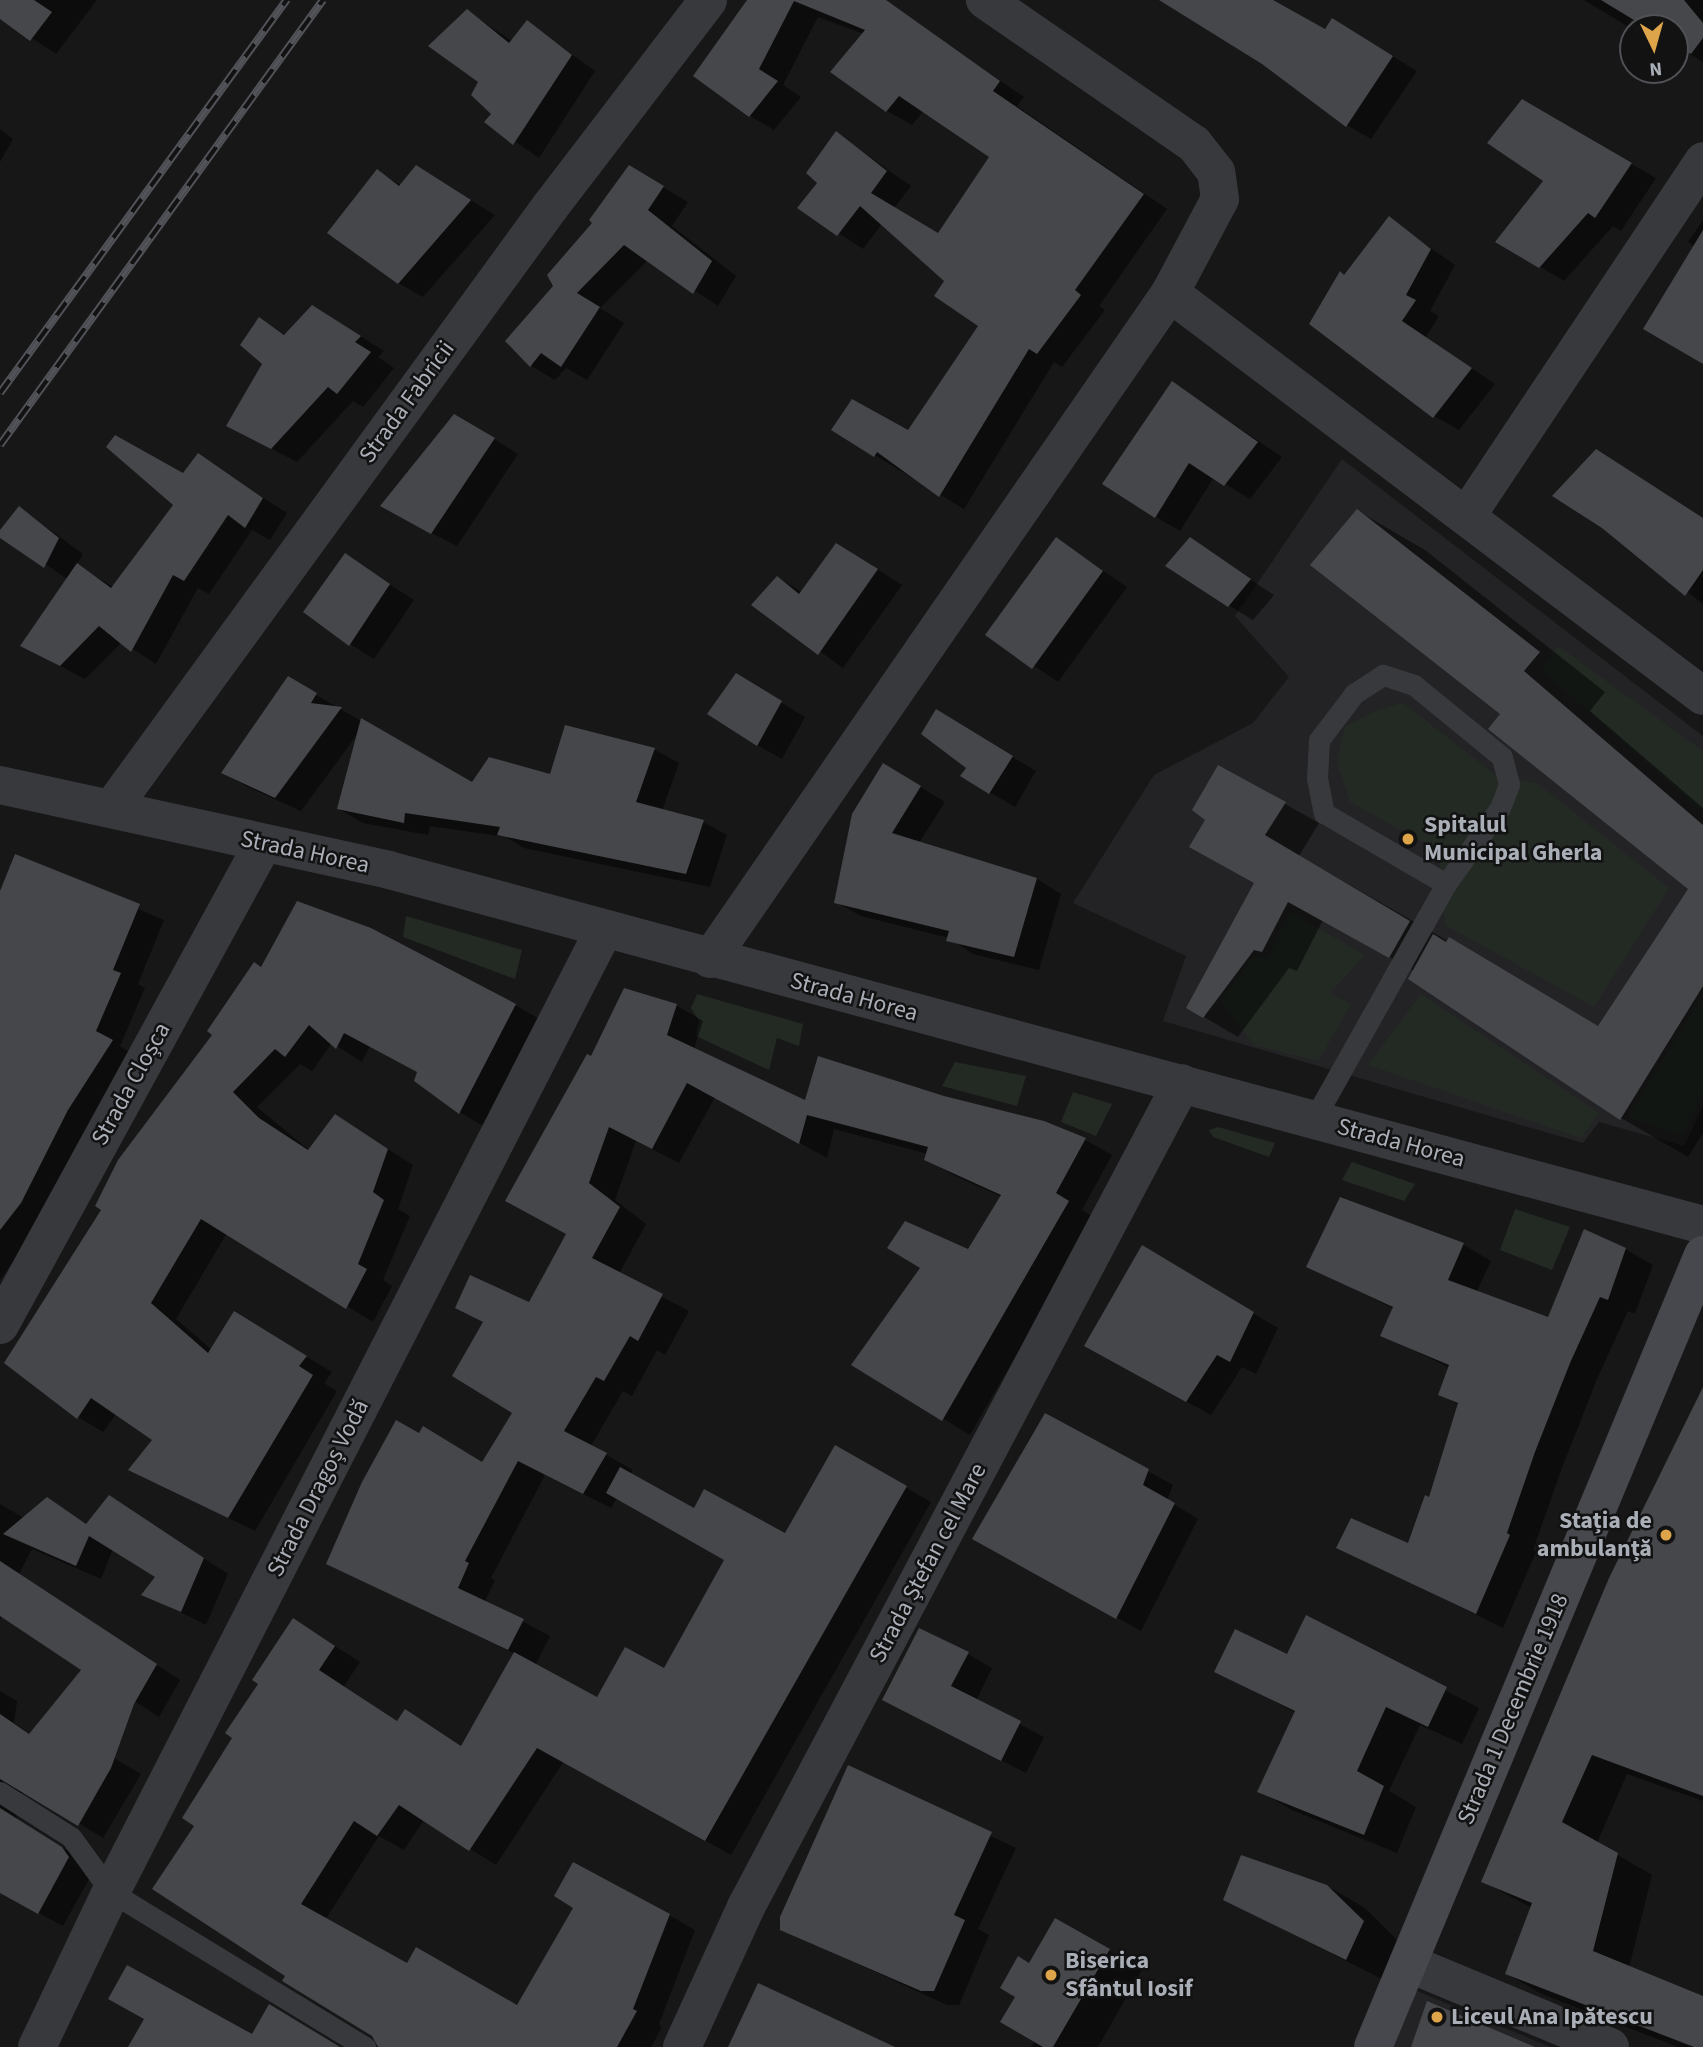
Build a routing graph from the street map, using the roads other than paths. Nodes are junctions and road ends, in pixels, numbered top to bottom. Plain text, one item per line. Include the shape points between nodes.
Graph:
1 (708, 0) edge
2 (985, 0) edge
3 (1703, 161) edge
4 (1170, 293) junction
5 (1468, 514) junction
6 (1703, 696) edge
7 (0, 785) edge
8 (112, 808) junction
9 (263, 844) junction
10 (1446, 884) junction
11 (604, 930) junction
12 (710, 959) junction
13 (1182, 1083) junction
14 (1314, 1119) junction
15 (1703, 1225) edge
16 (1703, 1255) edge
17 (0, 1325) edge
18 (0, 1792) edge
19 (111, 1892) junction
20 (1408, 1963) junction
21 (37, 2047) edge
22 (365, 2047) edge
23 (682, 2047) edge
24 (1373, 2047) edge
25 (1610, 2047) edge

1 - 8 street, Strada Fabricii via 550,207
2 - 4 street via 1194,144 1216,172 1220,199
3 - 5 street
4 - 5 street
4 - 12 street
5 - 6 street
7 - 8 street, Strada Horea
8 - 9 street, Strada Horea
9 - 11 street, Strada Horea via 389,870
9 - 17 street, Strada Cloșca
10 - 10 lane via 1325,813 1317,778 1320,740 1354,694 1383,676 1414,685 1502,757 1509,784 1500,808
10 - 14 lane
11 - 12 street, Strada Horea
11 - 19 street, Strada Dragoș Vodă
12 - 13 street, Strada Horea
13 - 14 street, Strada Horea
13 - 23 street, Strada Ștefan cel Mare via 746,1907
14 - 15 street, Strada Horea
16 - 20 main road, Strada 1 Decembrie 1918
18 - 19 lane via 71,1838
19 - 21 street, Strada Dragoș Vodă
19 - 22 lane
20 - 24 main road, Strada 1 Decembrie 1918
20 - 25 street

